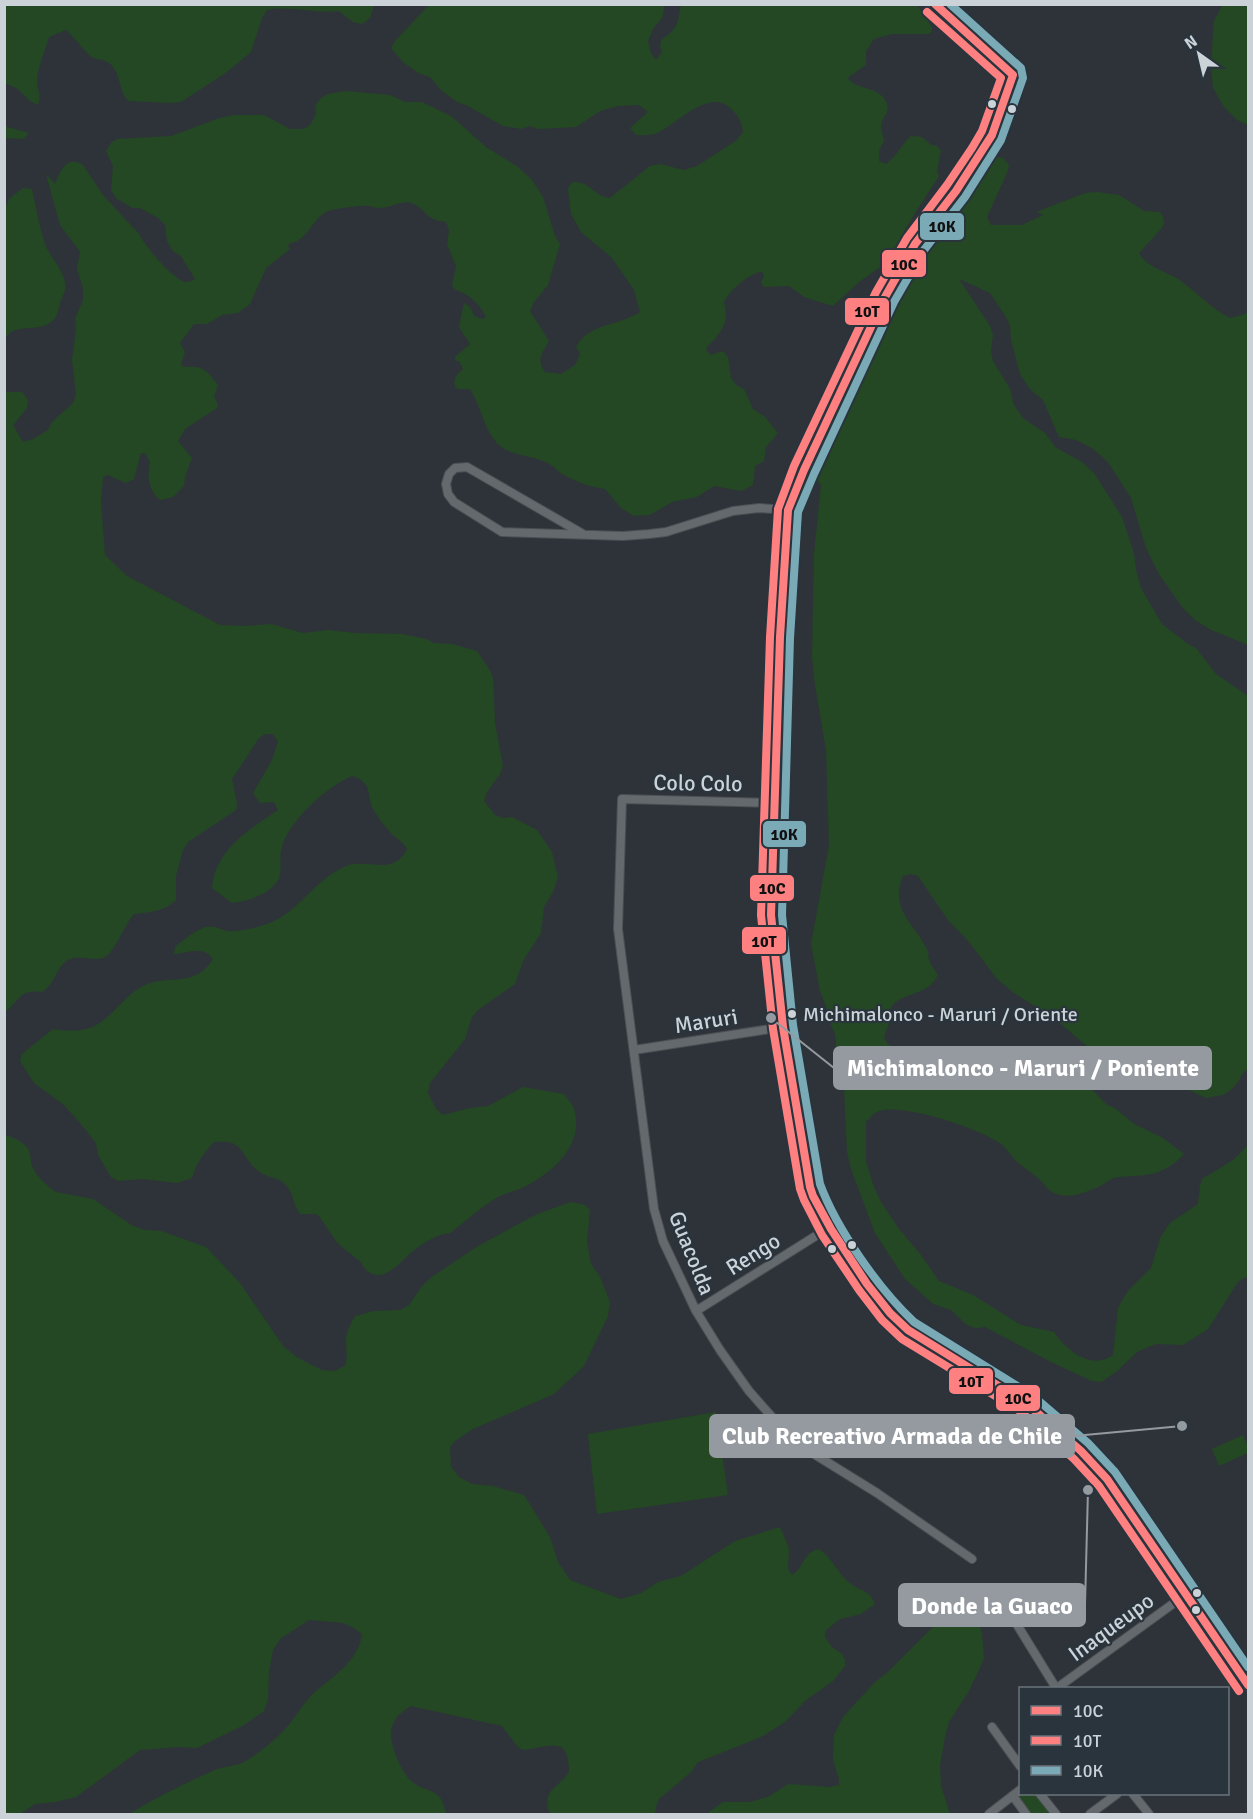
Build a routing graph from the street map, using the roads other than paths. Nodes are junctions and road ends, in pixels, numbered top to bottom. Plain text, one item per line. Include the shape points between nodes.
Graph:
1 (934, 4) edge
2 (788, 510) junction
3 (583, 534) junction
4 (622, 799) joint
5 (774, 803) junction
6 (783, 1027) junction
7 (634, 1050) junction
8 (830, 1227) junction
9 (696, 1311) junction
10 (972, 1559) dead end
11 (1185, 1595) junction
12 (1000, 1598) dead end
13 (1248, 1685) edge
14 (1056, 1687) edge
15 (1060, 1687) edge
16 (992, 1727) dead end
17 (1019, 1765) edge
18 (1019, 1791) edge
19 (1041, 1795) edge
20 (1116, 1795) edge
21 (1134, 1795) edge
22 (1013, 1796) junction
23 (989, 1815) edge
24 (1026, 1815) edge
25 (1056, 1815) edge
26 (1090, 1815) edge
27 (1149, 1815) edge

1 - 2 main road via 1014,75 981,154 915,244 885,297
2 - 3 street via 734,511 666,532
2 - 5 main road
3 - 3 street via 502,532 454,502 446,484 449,474 455,468 467,467
4 - 5 street, Colo Colo
4 - 7 street, Guacolda via 618,929
5 - 6 main road via 771,931
6 - 7 street, Maruri
6 - 8 main road via 810,1187
7 - 9 street, Guacolda via 654,1209 663,1241
8 - 9 street, Rengo
8 - 11 main road via 870,1289 895,1319 1026,1403 1082,1451 1107,1479
9 - 10 street, Guacolda via 749,1391 780,1426 806,1449
11 - 13 main road
11 - 15 street, Inaqueupo
12 - 14 street
16 - 17 street
18 - 22 street
19 - 25 street
20 - 26 street
21 - 27 street
22 - 23 street
22 - 24 street

